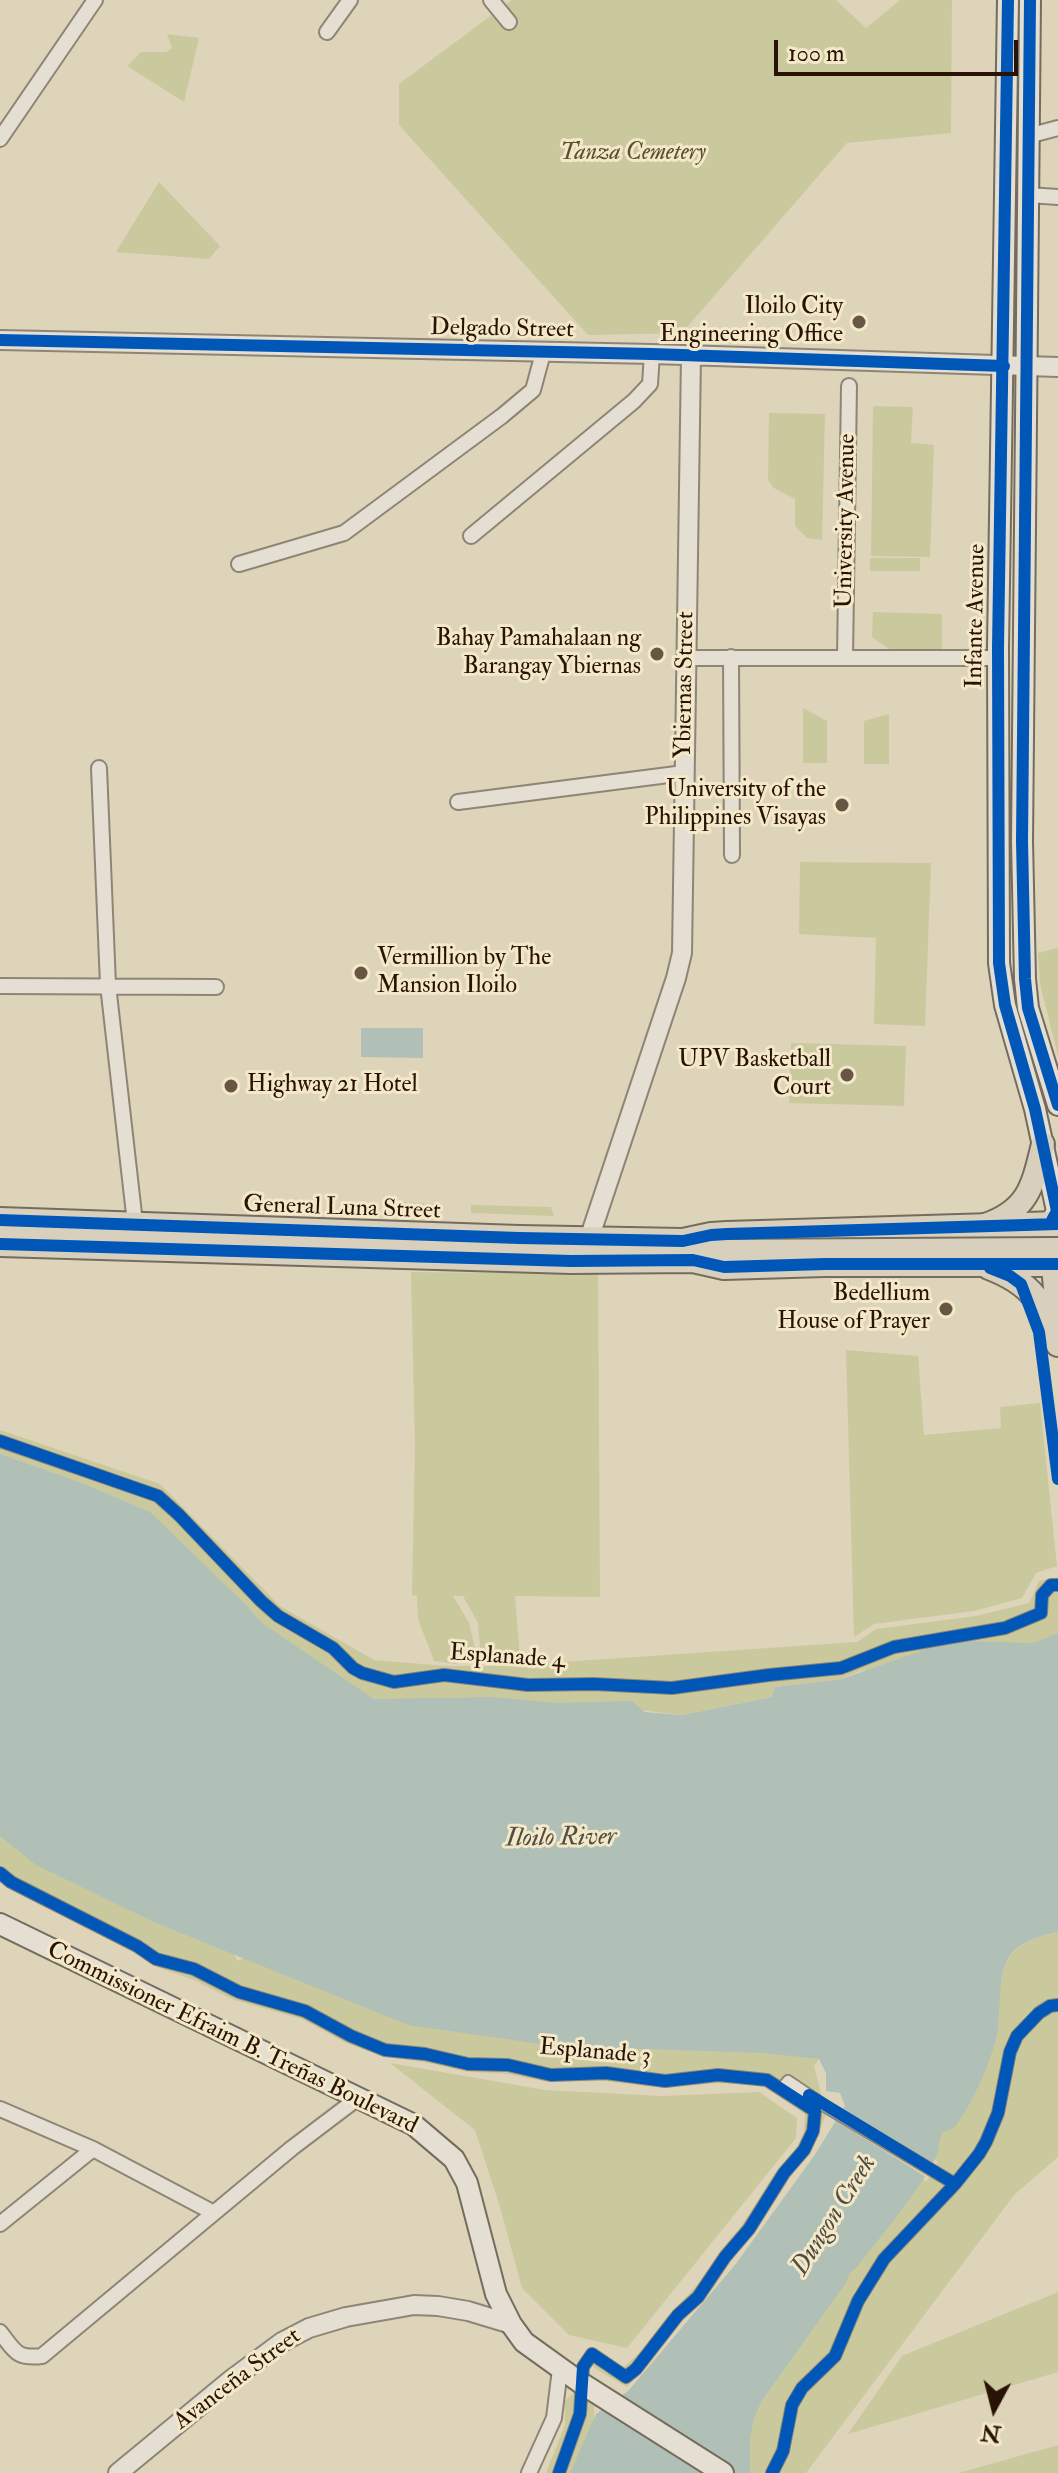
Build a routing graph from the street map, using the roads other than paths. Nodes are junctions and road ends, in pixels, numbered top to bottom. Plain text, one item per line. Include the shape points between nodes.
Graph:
1 (95, 0) edge
2 (350, 0) edge
3 (491, 0) edge
4 (1008, 0) edge
5 (1030, 0) edge
6 (509, 22) dead end
7 (327, 32) dead end
8 (1058, 128) edge
9 (1028, 136) junction
10 (0, 139) edge
11 (1028, 195) junction
12 (1058, 197) edge
13 (0, 340) edge
14 (543, 353) junction
15 (652, 354) junction
16 (691, 356) junction
17 (1004, 366) junction
18 (1026, 366) junction
19 (1058, 367) edge
20 (849, 386) dead end
21 (1002, 459) junction
22 (1026, 459) junction
23 (471, 536) dead end
24 (239, 564) dead end
25 (731, 657) junction
26 (845, 657) junction
27 (687, 658) junction
28 (998, 658) junction
29 (99, 768) dead end
30 (684, 773) junction
31 (458, 802) dead end
32 (732, 855) dead end
33 (108, 985) junction
34 (0, 986) edge
35 (216, 987) dead end
36 (1058, 1105) edge
37 (1043, 1144) junction
38 (0, 1220) edge
39 (135, 1223) junction
40 (1054, 1224) edge
41 (979, 1227) junction
42 (72, 1234) junction
43 (589, 1239) junction
44 (0, 1244) edge
45 (696, 1251) junction
46 (1056, 1259) edge
47 (979, 1264) junction
48 (1058, 1306) edge
49 (1058, 1344) edge
50 (0, 1441) edge
51 (1058, 1585) edge
52 (0, 1873) edge
53 (0, 1924) edge
54 (1058, 2005) edge
55 (782, 2088) junction
56 (358, 2098) junction
57 (0, 2109) edge
58 (93, 2149) junction
59 (955, 2184) junction
60 (214, 2213) junction
61 (0, 2224) edge
62 (511, 2324) junction
63 (0, 2332) edge
64 (560, 2369) junction
65 (581, 2383) junction
66 (118, 2473) edge
67 (529, 2473) edge
68 (559, 2473) edge
69 (723, 2473) edge
70 (772, 2473) edge

1 - 10 street
2 - 7 street
3 - 6 street
4 - 17 main road, Infante Avenue
5 - 9 main road, Infante Avenue
8 - 9 street
9 - 11 main road, Infante Avenue
11 - 12 street
11 - 18 main road, Infante Avenue
13 - 14 street, Delgado Street
14 - 15 street, Delgado Street
14 - 24 street via 533,390 344,533
15 - 16 street, Delgado Street
15 - 23 street via 650,384 634,401
16 - 17 street, Delgado Street
16 - 27 street, Ybiernas Street
17 - 18 street, Delgado Street
17 - 21 main road, Infante Avenue
18 - 19 street, Delgado Street
18 - 22 main road, Infante Avenue
20 - 26 street, University Avenue
21 - 22 main road
21 - 28 main road, Infante Avenue
22 - 36 main road, Infante Avenue via 1025,979 1028,1008
25 - 26 street
25 - 27 street
25 - 32 street
26 - 28 street
27 - 30 street, Ybiernas Street
28 - 37 main road, Infante Avenue via 999,963 1005,1005
29 - 33 street
30 - 31 street
30 - 43 street, Ybiernas Street via 682,953
33 - 34 street
33 - 35 street
33 - 39 street
37 - 40 main road, Infante Avenue via 1057,1211
37 - 41 main road via 1027,1196 1007,1216
38 - 42 highway, General Luna Street
39 - 42 highway, General Luna Street
39 - 43 highway, General Luna Street
40 - 41 highway, General Luna Street
40 - 46 highway
41 - 45 highway, General Luna Street via 711,1235
42 - 44 highway, General Luna Street
42 - 45 highway, General Luna Street via 556,1261
43 - 45 highway, General Luna Street
45 - 46 main road, bridge
45 - 47 highway, General Luna Street via 724,1267
46 - 47 highway, General Luna Street
46 - 48 highway
47 - 49 highway via 1010,1276 1033,1293
50 - 51 street, Esplanade 4 via 158,1496 278,1616 333,1648 353,1668 394,1682 444,1675 540,1686 672,1688 829,1670 894,1647 1019,1624 1041,1613 1046,1589
52 - 55 street, Esplanade 3 via 156,1959 305,2011 385,2050 551,2075 606,2073 665,2081 718,2075 767,2080
53 - 56 main road, Commissioner Efraim B. Treñas Boulevard
54 - 59 street via 1039,2013 1017,2036 992,2130
55 - 59 street via 788,2081
55 - 65 street, Esplanade 3 via 815,2111 804,2150 709,2283 636,2369 626,2377 592,2354
56 - 60 street
56 - 62 main road, Commissioner Efraim B. Treñas Boulevard via 414,2125 454,2159 467,2183 496,2294
57 - 58 street
58 - 60 street
58 - 61 street
59 - 70 street via 876,2270 835,2356 792,2405 783,2451
60 - 63 street via 42,2356 27,2358 15,2352
62 - 64 main road, Commissioner Efraim B. Treñas Boulevard via 524,2342
62 - 66 street, Avanceña Street via 468,2311 414,2305 309,2328 232,2379
64 - 65 main road, Commissioner Efraim B. Treñas Boulevard
64 - 67 street via 554,2418
65 - 68 street via 580,2414
65 - 69 main road, Commissioner Efraim B. Treñas Boulevard

